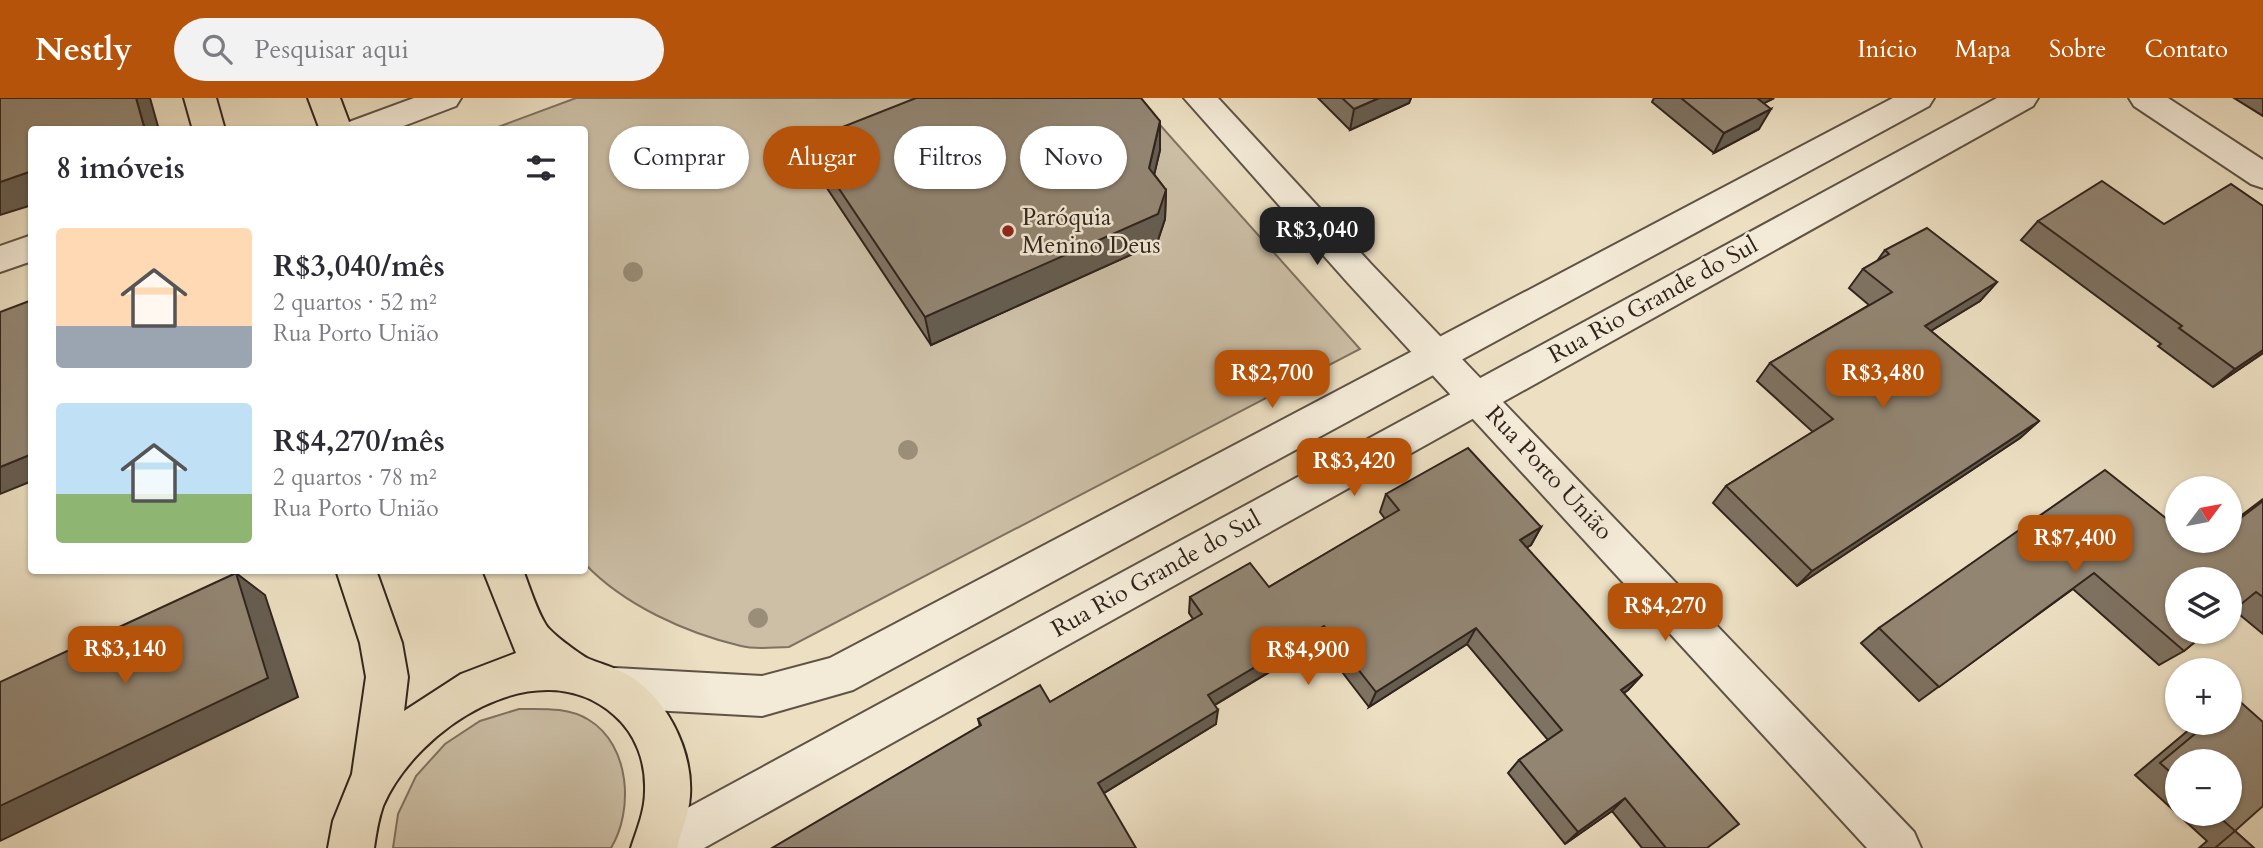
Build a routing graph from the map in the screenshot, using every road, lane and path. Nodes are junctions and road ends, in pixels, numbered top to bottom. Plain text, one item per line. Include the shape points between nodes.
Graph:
1 (200, 98) edge
2 (324, 98) edge
3 (445, 98) edge
4 (1200, 98) edge
5 (1918, 98) edge
6 (2022, 98) edge
7 (2145, 98) edge
8 (208, 126) edge
9 (334, 126) edge
10 (370, 126) edge
11 (2263, 176) edge
12 (28, 249) edge
13 (0, 259) edge
14 (1438, 355) junction
15 (1477, 396) junction
16 (357, 574) edge
17 (505, 574) edge
18 (572, 672) junction
19 (615, 688) junction
20 (373, 779) junction
21 (351, 848) edge
22 (657, 848) edge
23 (1898, 848) edge

1 - 8 main road
2 - 9 main road
3 - 10 street
4 - 14 street, Rua Porto União
5 - 14 street
6 - 15 street, Rua Rio Grande do Sul
7 - 11 street
12 - 13 street
14 - 15 street, Rua Porto União
14 - 19 street via 838,676 762,696
15 - 22 street, Rua Rio Grande do Sul
15 - 23 street, Rua Porto União
16 - 20 main road via 381,643 387,677
17 - 18 main road via 531,639
18 - 19 main road
18 - 20 main road via 530,670 493,680 446,703 405,736
19 - 22 main road via 648,718 666,761 667,800
20 - 21 main road via 352,831

